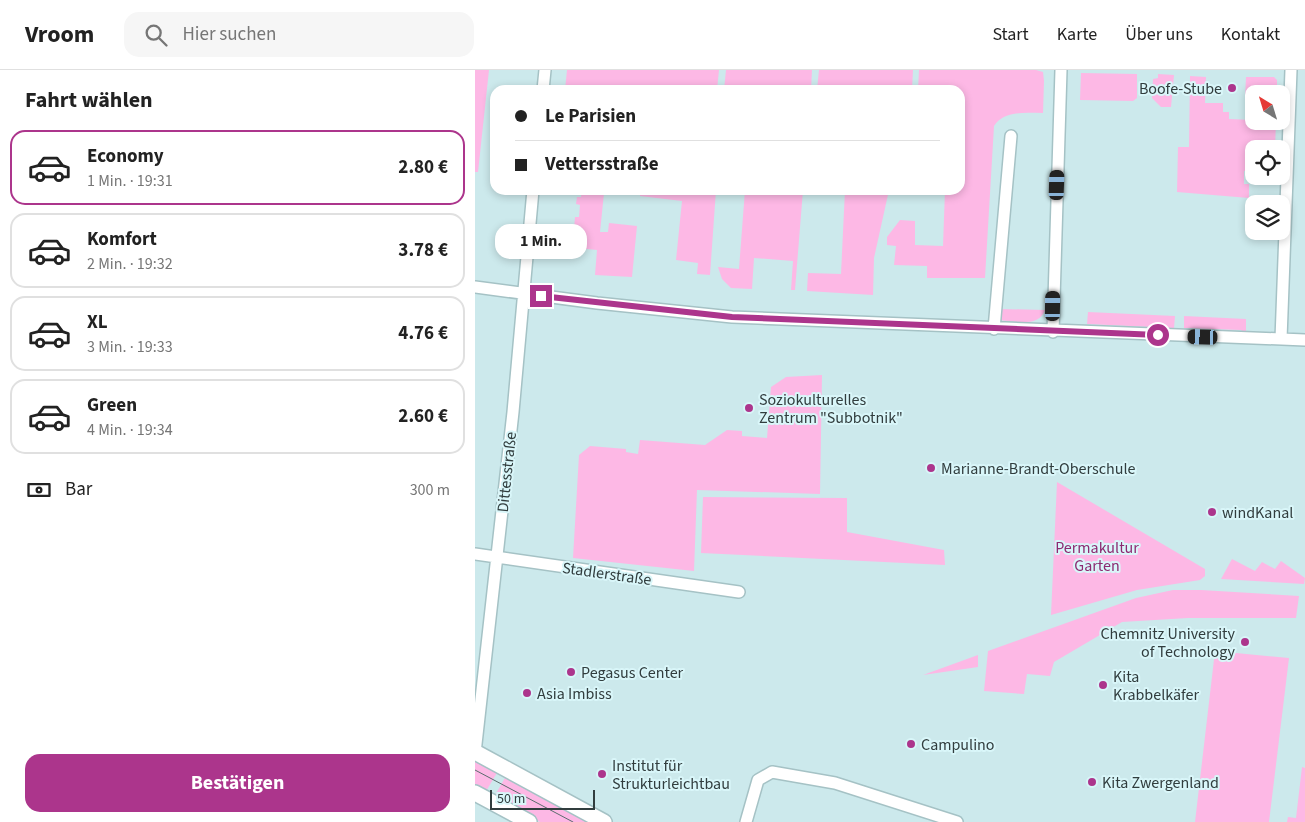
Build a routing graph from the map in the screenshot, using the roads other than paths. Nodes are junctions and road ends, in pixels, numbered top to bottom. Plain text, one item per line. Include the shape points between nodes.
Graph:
1 (545, 70) edge
2 (1061, 70) edge
3 (1291, 70) edge
4 (544, 85) edge
5 (1011, 136) dead end
6 (533, 195) edge
7 (475, 286) edge
8 (523, 293) junction
9 (994, 329) junction
10 (1053, 332) junction
11 (1281, 339) junction
12 (1305, 340) edge
13 (475, 554) edge
14 (497, 558) junction
15 (739, 592) dead end
16 (475, 752) edge
17 (475, 793) edge
18 (529, 822) edge
19 (605, 822) edge
20 (746, 822) edge
21 (957, 822) edge

1 - 4 street
2 - 10 street
3 - 11 street
5 - 9 street
6 - 8 street, Dittesstraße
7 - 8 street
8 - 9 street via 715,316
8 - 14 street, Dittesstraße
9 - 10 street
10 - 11 street
11 - 12 street
13 - 14 street, Stadlerstraße
14 - 15 street, Stadlerstraße
14 - 16 street, Dittesstraße
16 - 19 street
17 - 18 street
20 - 21 street via 759,780 772,772 835,784

